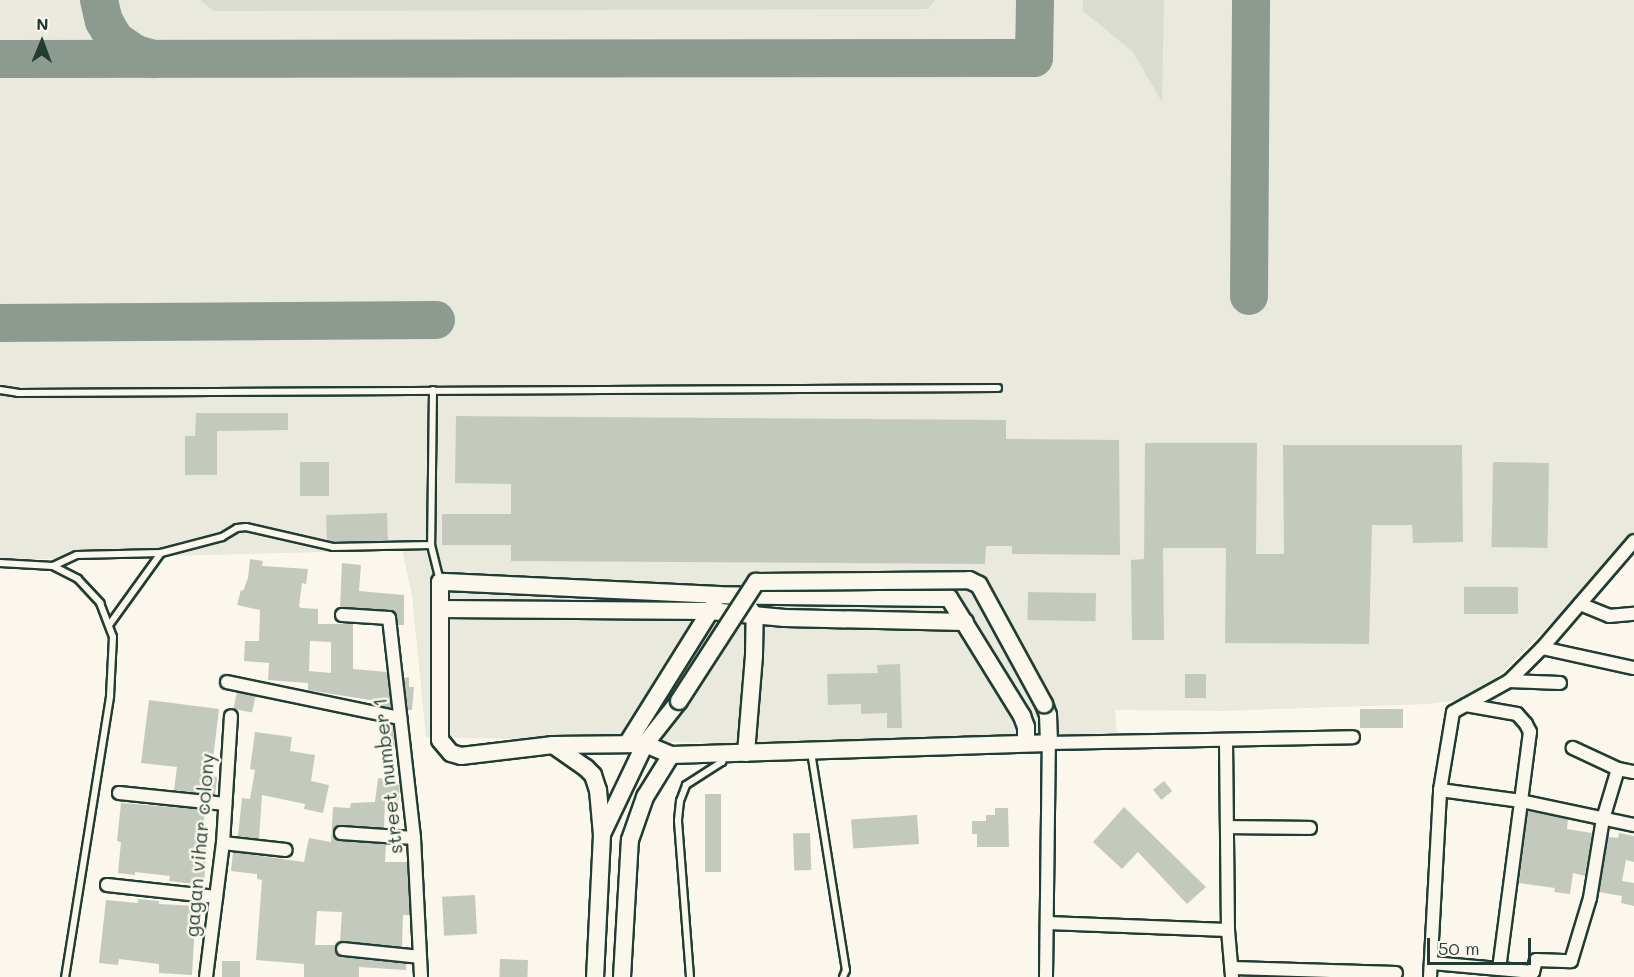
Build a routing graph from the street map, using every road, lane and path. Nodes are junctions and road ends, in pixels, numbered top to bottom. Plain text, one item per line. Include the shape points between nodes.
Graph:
1 (998, 388) dead end
2 (0, 390) edge
3 (433, 390) junction
4 (1634, 541) edge
5 (431, 545) junction
6 (161, 553) junction
7 (0, 563) edge
8 (53, 566) junction
9 (440, 582) junction
10 (1580, 604) junction
11 (441, 609) junction
12 (710, 611) junction
13 (1634, 614) edge
14 (342, 615) dead end
15 (755, 616) junction
16 (965, 622) junction
17 (109, 625) junction
18 (1542, 648) junction
19 (1634, 668) edge
20 (1509, 681) junction
21 (227, 682) dead end
22 (1560, 683) dead end
23 (1466, 705) junction
24 (231, 716) dead end
25 (400, 718) junction
26 (1353, 738) dead end
27 (1226, 740) junction
28 (1026, 741) junction
29 (1049, 743) junction
30 (627, 744) junction
31 (645, 744) junction
32 (553, 746) junction
33 (810, 748) junction
34 (1574, 748) dead end
35 (746, 753) junction
36 (723, 754) junction
37 (671, 755) junction
38 (1618, 769) junction
39 (1634, 772) edge
40 (1440, 790) junction
41 (119, 793) dead end
42 (1521, 801) junction
43 (225, 804) junction
44 (1603, 819) junction
45 (1634, 825) edge
46 (1228, 827) junction
47 (1310, 828) dead end
48 (340, 833) dead end
49 (602, 835) junction
50 (414, 838) junction
51 (223, 843) junction
52 (286, 850) dead end
53 (601, 861) junction
54 (627, 863) junction
55 (107, 885) dead end
56 (216, 897) junction
57 (1047, 923) junction
58 (1228, 930) junction
59 (343, 949) dead end
60 (420, 957) junction
61 (1432, 963) junction
62 (1499, 969) junction
63 (1233, 972) edge
64 (1396, 973) dead end
65 (595, 974) edge
66 (622, 974) edge
67 (1533, 975) edge
68 (65, 977) edge
69 (206, 977) edge
70 (421, 977) edge
71 (690, 977) edge
72 (843, 977) edge
73 (1047, 977) edge
74 (1430, 977) edge

1 - 3 lane
2 - 3 lane
3 - 5 lane
4 - 10 street
5 - 6 lane via 333,547 246,527
5 - 9 lane
6 - 8 lane via 77,555
6 - 17 lane
7 - 8 lane
8 - 17 lane via 86,587 100,603
9 - 11 street
9 - 16 street via 719,595 949,598
10 - 13 street via 1609,616
10 - 18 street
11 - 12 street
11 - 32 street via 443,747 461,756
12 - 15 street via 716,603 727,600 752,609
12 - 30 street
14 - 25 street, street number 1 via 389,618
15 - 16 street
15 - 35 street
16 - 28 street via 1022,716
17 - 68 lane via 113,637 110,697
18 - 19 street
18 - 20 street
20 - 22 street
20 - 23 street
21 - 25 street
23 - 40 street via 1453,712 1449,724
23 - 42 street via 1517,714 1526,724 1530,732
24 - 43 street, gagan vihar colony
25 - 50 street, street number 1
26 - 27 street
27 - 29 street
27 - 46 street
28 - 29 street
28 - 33 street
29 - 31 street, bridge via 1044,704 979,585 969,580 756,582 679,701
29 - 57 street
30 - 31 street
30 - 32 street
31 - 37 street
31 - 49 street
32 - 49 street via 593,775
33 - 35 street
33 - 72 lane via 846,970
34 - 38 street
35 - 36 street
36 - 37 street
36 - 71 lane via 722,762 686,785 680,801 678,820
37 - 54 street via 635,819
38 - 39 street
38 - 44 street
40 - 42 street
40 - 61 street
41 - 43 street
42 - 44 street
42 - 62 street
43 - 51 street, gagan vihar colony
44 - 45 street
44 - 67 street via 1590,898 1571,961 1536,960
46 - 47 street
46 - 58 street
48 - 50 street
49 - 53 street
50 - 60 street, street number 1
51 - 52 street
51 - 56 street, gagan vihar colony
53 - 54 street
53 - 65 street
54 - 66 street
55 - 56 street
56 - 69 street, gagan vihar colony
57 - 58 street
57 - 73 street
58 - 63 street
59 - 60 street
60 - 70 street, street number 1
61 - 62 street
61 - 74 street
62 - 67 street
63 - 64 street
65 - 66 street

